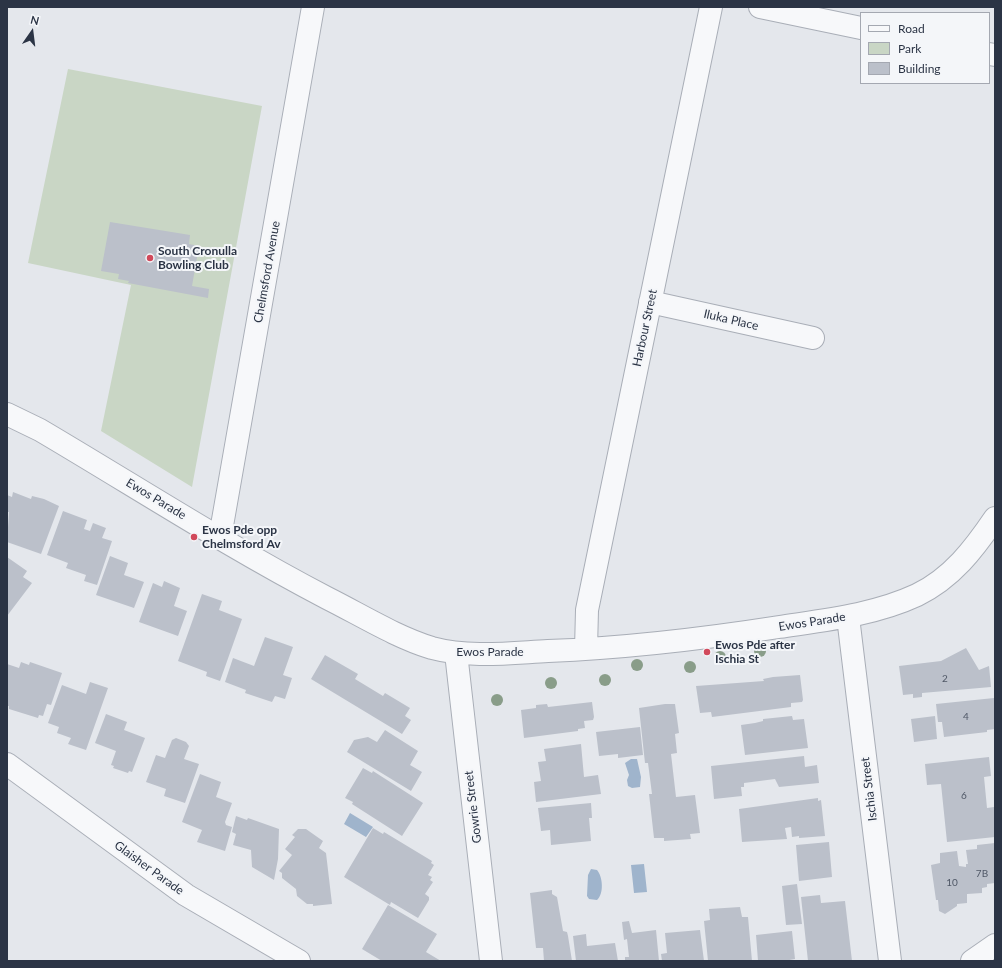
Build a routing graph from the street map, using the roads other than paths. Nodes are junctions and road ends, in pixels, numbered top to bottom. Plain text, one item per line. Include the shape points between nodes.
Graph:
1 (313, 7) edge
2 (711, 7) edge
3 (760, 7) edge
4 (860, 28) edge
5 (650, 302) junction
6 (813, 338) dead end
7 (7, 414) edge
8 (995, 518) edge
9 (220, 537) junction
10 (848, 617) junction
11 (586, 650) junction
12 (456, 653) junction
13 (7, 764) edge
14 (995, 944) edge
15 (299, 961) edge
16 (491, 961) edge
17 (890, 961) edge
18 (972, 961) edge

1 - 9 street, Chelmsford Avenue
2 - 5 street, Harbour Street
3 - 4 street
5 - 6 street, Iluka Place
5 - 11 street, Harbour Street via 587,610
7 - 9 street, Ewos Parade via 40,430
8 - 10 street, Ewos Parade via 962,563 947,575 918,594
9 - 12 street, Ewos Parade via 301,584 382,626 430,647
10 - 11 street, Ewos Parade via 688,641
10 - 17 street, Ischia Street
11 - 12 street, Ewos Parade
12 - 16 street, Gowrie Street
13 - 15 street, Glaisher Parade via 186,895
14 - 18 street

